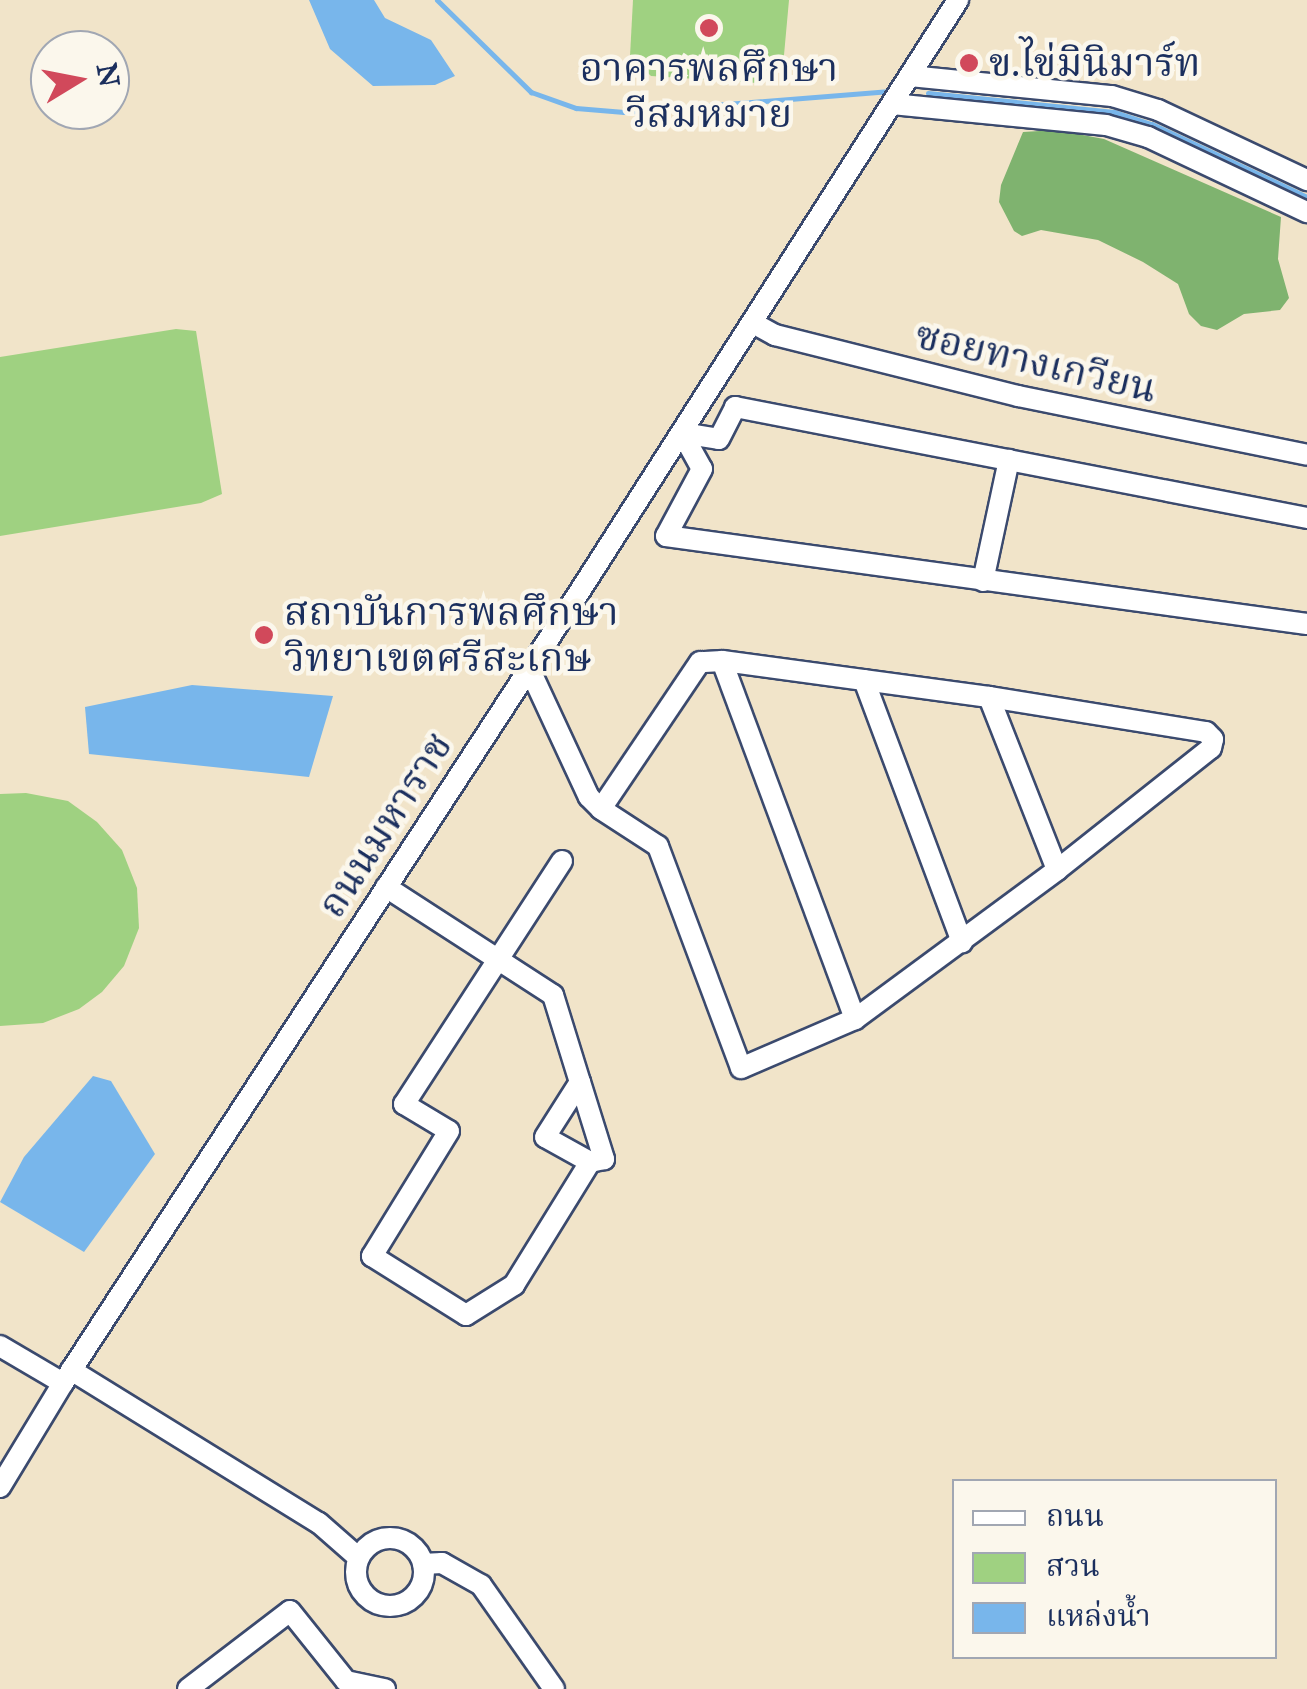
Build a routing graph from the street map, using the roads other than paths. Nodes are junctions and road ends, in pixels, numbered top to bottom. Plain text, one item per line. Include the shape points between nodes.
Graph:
1 (958, 0) edge
2 (910, 76) junction
3 (892, 104) junction
4 (1307, 180) edge
5 (1307, 212) edge
6 (753, 324) junction
7 (682, 432) junction
8 (1307, 456) edge
9 (1010, 460) junction
10 (1307, 518) edge
11 (983, 581) junction
12 (1307, 624) edge
13 (722, 661) junction
14 (528, 668) junction
15 (864, 680) junction
16 (989, 697) junction
17 (601, 808) junction
18 (562, 861) dead end
19 (1058, 870) junction
20 (386, 888) junction
21 (962, 942) junction
22 (499, 960) junction
23 (855, 1020) junction
24 (580, 1082) junction
25 (590, 1162) junction
26 (0, 1346) edge
27 (67, 1376) junction
28 (0, 1487) edge
29 (359, 1558) junction
30 (423, 1564) junction
31 (376, 1688) edge
32 (188, 1689) edge
33 (385, 1689) edge
34 (554, 1689) edge

1 - 2 street, ถนนมหาราช
2 - 3 street, ถนนมหาราช
2 - 4 street via 1112,96 1158,110
3 - 5 street via 1106,125
3 - 6 street, ถนนมหาราช
6 - 7 street, ถนนมหาราช
6 - 8 street, ซอยทางเกวียน via 1018,396
7 - 9 street via 719,439 735,407
7 - 11 street via 702,470 666,536
7 - 14 street, ถนนมหาราช
9 - 10 street
9 - 11 street
11 - 12 street
13 - 15 street
13 - 17 street via 700,662
13 - 23 street
14 - 17 street via 589,798
14 - 20 street, ถนนมหาราช
15 - 16 street
15 - 21 street
16 - 19 street
16 - 19 street via 1214,738 1211,748
17 - 23 street via 658,846 741,1068
18 - 22 street
19 - 21 street
20 - 22 street
20 - 27 street, ถนนมหาราช
21 - 23 street
22 - 24 street via 553,995
22 - 25 street via 404,1104 450,1131 372,1256 466,1315 514,1285
24 - 25 street via 604,1158
24 - 25 street via 545,1137
26 - 27 street
27 - 28 street, ถนนมหาราช
27 - 29 street via 319,1523
29 - 30 street via 379,1539 393,1538 417,1551
29 - 30 street via 360,1590 386,1607 416,1595
30 - 34 street via 442,1563 481,1585
31 - 32 street via 346,1681 290,1611
31 - 33 street

